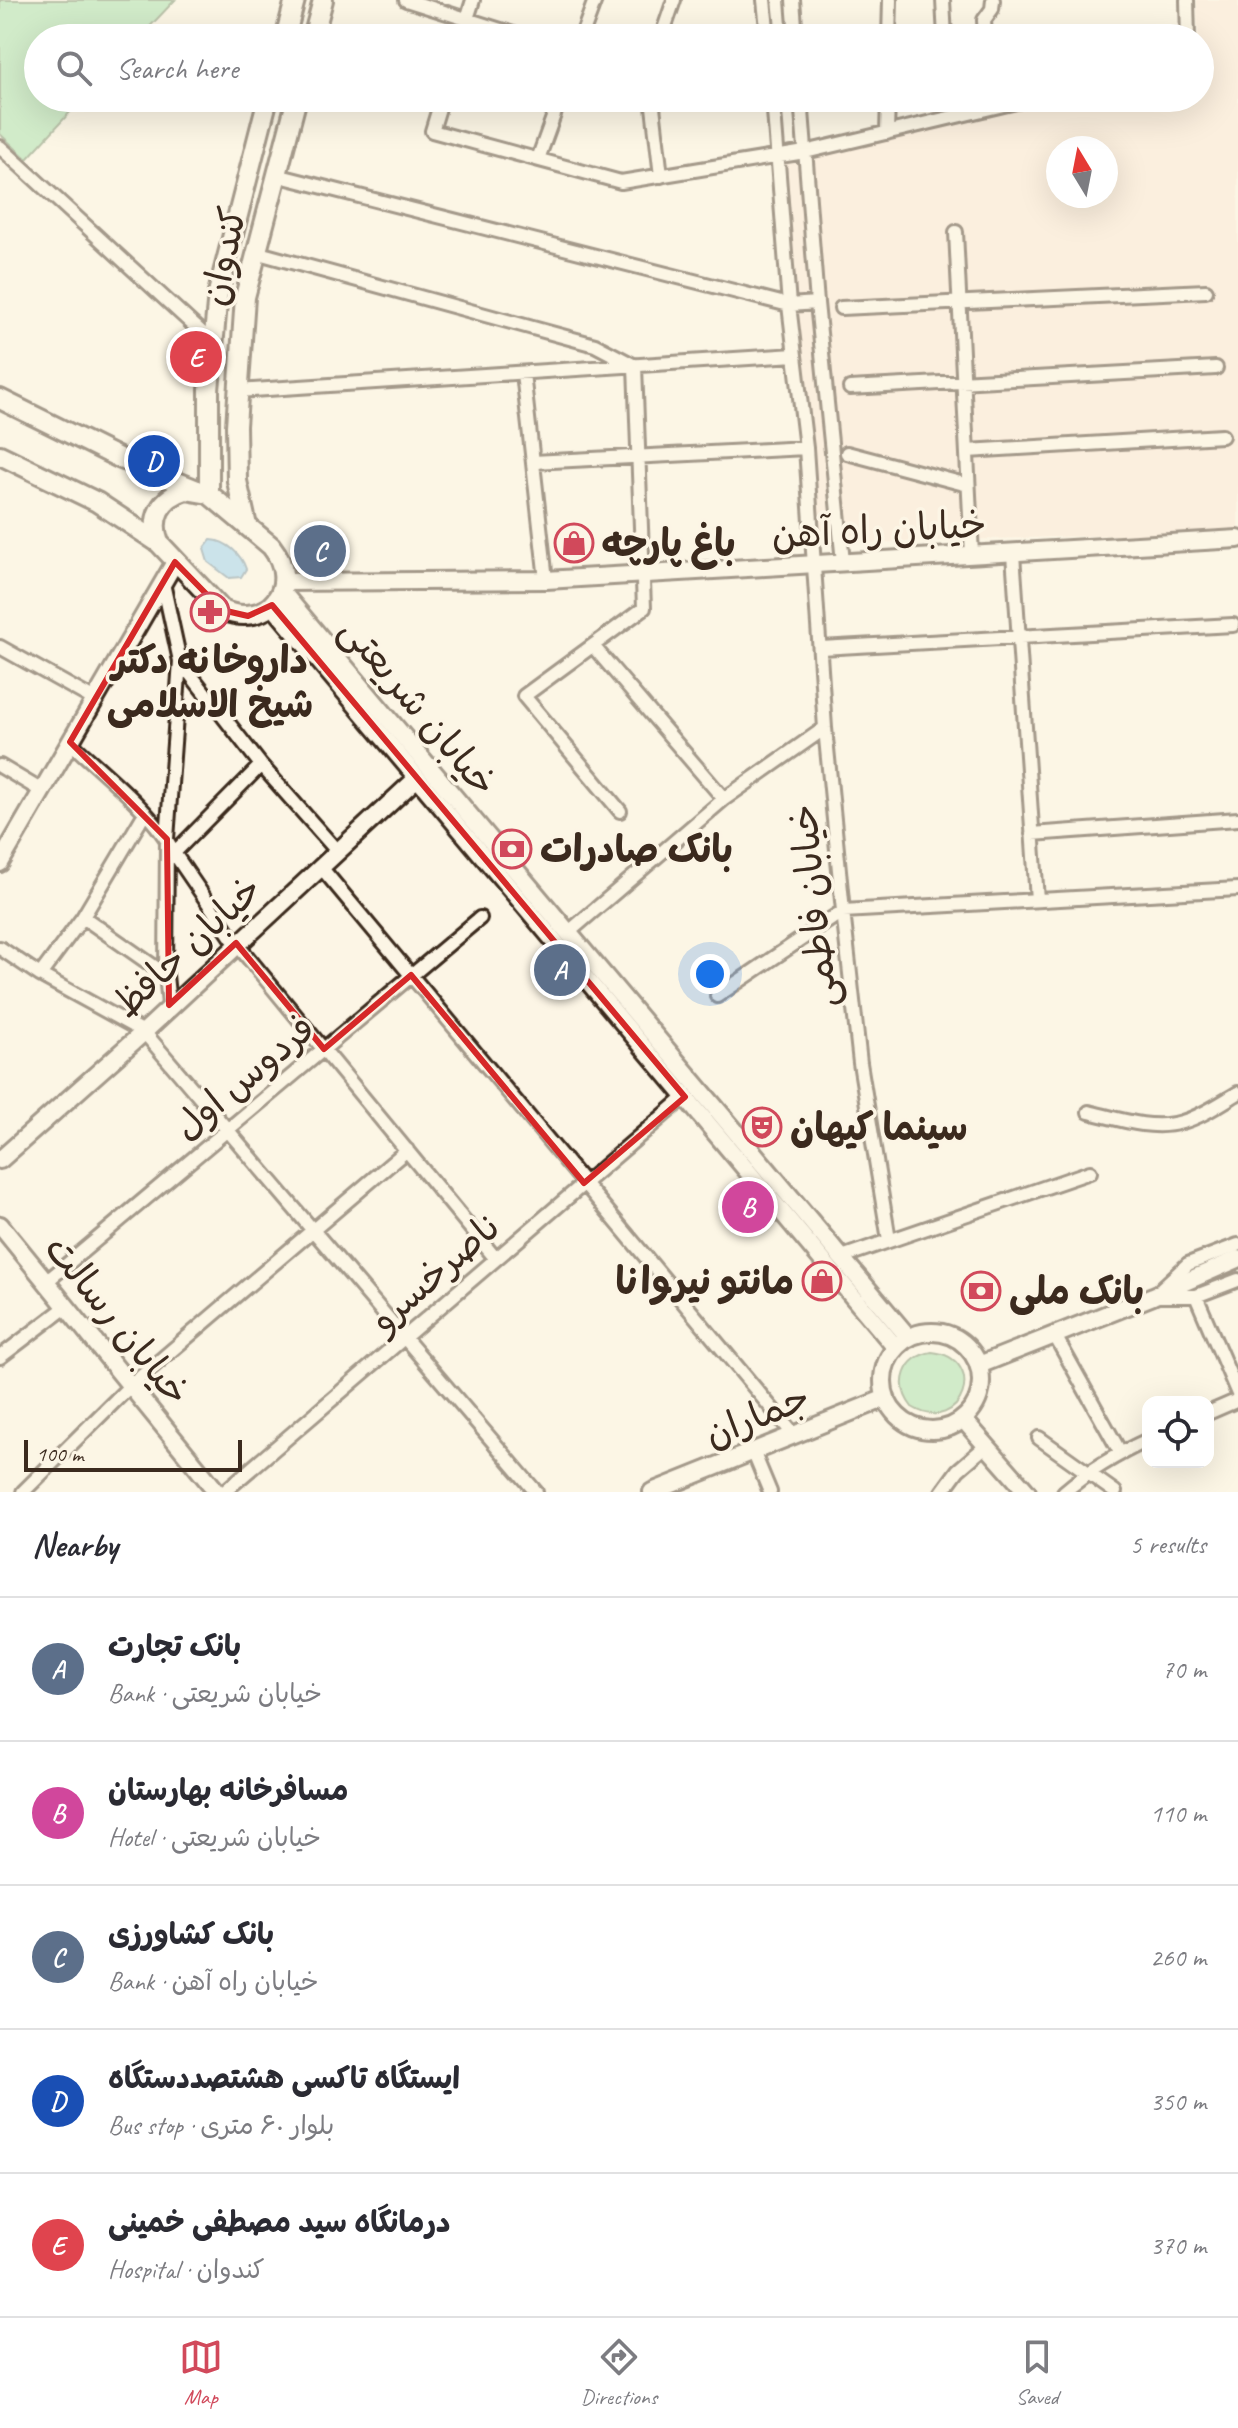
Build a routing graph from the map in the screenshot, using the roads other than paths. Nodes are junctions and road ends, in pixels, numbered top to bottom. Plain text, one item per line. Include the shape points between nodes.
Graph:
1 (295, 0) edge
2 (323, 0) edge
3 (406, 0) edge
4 (473, 0) edge
5 (595, 0) edge
6 (674, 0) edge
7 (764, 0) edge
8 (793, 0) edge
9 (890, 0) edge
10 (943, 0) edge
11 (993, 0) edge
12 (1187, 0) edge
13 (467, 19) junction
14 (289, 24) edge
15 (317, 24) edge
16 (465, 24) edge
17 (483, 24) edge
18 (586, 24) edge
19 (666, 24) edge
20 (767, 24) edge
21 (795, 24) edge
22 (889, 24) edge
23 (944, 24) edge
24 (984, 24) edge
25 (1188, 24) edge
26 (264, 112) edge
27 (293, 112) edge
28 (438, 112) edge
29 (555, 112) edge
30 (654, 112) edge
31 (774, 112) edge
32 (802, 112) edge
33 (888, 112) edge
34 (958, 112) edge
35 (887, 133) junction
36 (0, 147) edge
37 (805, 152) junction
38 (779, 157) junction
39 (538, 159) junction
40 (276, 175) junction
41 (661, 176) junction
42 (956, 232) dead end
43 (255, 252) junction
44 (1206, 291) dead end
45 (817, 303) junction
46 (960, 303) junction
47 (789, 305) junction
48 (841, 308) dead end
49 (213, 343) junction
50 (795, 355) junction
51 (635, 366) junction
52 (1216, 368) dead end
53 (523, 373) junction
54 (963, 382) junction
55 (850, 388) dead end
56 (237, 391) junction
57 (0, 399) edge
58 (1222, 436) dead end
59 (806, 448) junction
60 (967, 451) junction
61 (847, 453) dead end
62 (0, 455) edge
63 (638, 456) junction
64 (533, 462) junction
65 (968, 485) junction
66 (204, 492) junction
67 (247, 526) junction
68 (1238, 539) edge
69 (159, 543) junction
70 (1013, 554) junction
71 (972, 555) junction
72 (175, 562) junction
73 (843, 562) junction
74 (816, 564) junction
75 (642, 574) junction
76 (546, 580) junction
77 (163, 583) junction
78 (279, 593) junction
79 (1233, 625) dead end
80 (1019, 638) junction
81 (593, 646) junction
82 (0, 647) edge
83 (821, 648) junction
84 (180, 661) junction
85 (95, 700) junction
86 (825, 728) junction
87 (70, 742) junction
88 (261, 765) junction
89 (0, 766) edge
90 (417, 778) junction
91 (42, 791) junction
92 (724, 799) junction
93 (620, 811) dead end
94 (145, 813) junction
95 (1238, 819) edge
96 (1032, 834) junction
97 (167, 839) junction
98 (337, 851) junction
99 (174, 853) junction
100 (0, 863) edge
101 (320, 866) junction
102 (1238, 889) edge
103 (1037, 900) junction
104 (843, 911) junction
105 (83, 917) junction
106 (480, 918) dead end
107 (569, 932) junction
108 (234, 940) junction
109 (0, 948) edge
110 (40, 975) junction
111 (166, 975) junction
112 (411, 975) junction
113 (717, 996) dead end
114 (169, 1005) junction
115 (144, 1032) junction
116 (324, 1049) junction
117 (1238, 1093) edge
118 (685, 1097) junction
119 (1089, 1112) dead end
120 (228, 1130) junction
121 (407, 1150) junction
122 (0, 1160) edge
123 (1090, 1172) dead end
124 (584, 1183) junction
125 (0, 1225) edge
126 (313, 1230) junction
127 (889, 1240) junction
128 (1238, 1245) edge
129 (842, 1257) junction
130 (496, 1259) junction
131 (1238, 1259) edge
132 (1238, 1280) edge
133 (46, 1282) junction
134 (1153, 1296) junction
135 (1196, 1296) junction
136 (66, 1307) junction
137 (1054, 1334) junction
138 (405, 1337) junction
139 (903, 1343) junction
140 (0, 1357) edge
141 (979, 1365) junction
142 (1235, 1377) edge
143 (130, 1386) junction
144 (1238, 1397) edge
145 (886, 1398) junction
146 (1214, 1410) edge
147 (963, 1419) junction
148 (794, 1435) junction
149 (1039, 1438) dead end
150 (1142, 1443) edge
151 (986, 1446) junction
152 (753, 1451) junction
153 (1120, 1452) junction
154 (1088, 1472) junction
155 (23, 1492) edge
156 (217, 1492) edge
157 (224, 1492) edge
158 (536, 1492) edge
159 (652, 1492) edge
160 (770, 1492) edge
161 (942, 1492) edge
162 (1027, 1492) edge
163 (1064, 1492) edge
164 (1115, 1492) edge

1 - 14 main road
2 - 15 main road
3 - 13 street
4 - 13 street
5 - 18 street
6 - 19 street
7 - 20 street
8 - 21 street
9 - 22 street
10 - 23 street
11 - 24 street
12 - 25 street
13 - 16 street
13 - 17 street
26 - 49 main road, کندوان via 218,293
27 - 40 main road, کندوان
28 - 39 street via 432,131
29 - 39 street
30 - 41 street
31 - 38 street, خیابان فاطمی
32 - 37 street
33 - 35 street
34 - 35 street
35 - 37 street
36 - 49 street
37 - 38 street
37 - 45 street
38 - 41 street
38 - 47 street, خیابان فاطمی
39 - 41 street via 621,182
40 - 43 main road, کندوان
40 - 47 street
42 - 46 street
43 - 51 street via 595,345
43 - 56 main road, کندوان via 245,297
44 - 46 street
45 - 47 street
45 - 73 street
46 - 48 street
46 - 54 street
47 - 50 street, خیابان فاطمی
49 - 66 main road, کندوان
50 - 51 street
50 - 59 street, خیابان فاطمی
51 - 53 street
51 - 63 street
52 - 54 street
53 - 56 street
53 - 64 street
54 - 55 street
54 - 60 street
56 - 67 main road, کندوان via 237,481
57 - 66 main road via 121,459
58 - 60 street
59 - 63 street
59 - 74 street, خیابان فاطمی
60 - 65 street
61 - 65 street
62 - 69 main road via 97,502
63 - 64 street
63 - 75 street
64 - 76 street
65 - 71 street
66 - 67 main road
66 - 69 main road via 186,490 165,500 155,521
67 - 78 main road via 279,556 284,569
68 - 70 street, خیابان راه آهن
69 - 72 main road
70 - 71 street, خیابان راه آهن
70 - 80 street
71 - 73 street, خیابان راه آهن
72 - 77 street
72 - 78 main road via 222,610 234,615 261,613
73 - 74 street, خیابان راه آهن
74 - 75 street, خیابان راه آهن
74 - 83 street, خیابان فاطمی
75 - 76 street, خیابان راه آهن
75 - 81 street via 644,608
76 - 78 street, خیابان راه آهن
77 - 84 street
77 - 85 street
78 - 90 street, خیابان شریعتی
78 - 107 street, خیابان شریعتی
79 - 80 street
80 - 83 street
80 - 96 street
81 - 92 street
81 - 93 street via 524,696
82 - 85 street
83 - 86 street, خیابان فاطمی
84 - 88 street
84 - 97 street
85 - 87 street
86 - 92 street
86 - 104 street, خیابان فاطمی
87 - 91 street
87 - 94 street
88 - 98 street
88 - 99 street
89 - 91 street
90 - 98 street, خیابان حافظ
90 - 118 street, خیابان شریعتی
91 - 100 street
92 - 107 street
94 - 97 street
94 - 105 street
95 - 96 street
96 - 103 street
97 - 99 street
97 - 111 street
98 - 101 street, خیابان حافظ
99 - 108 street
101 - 108 street, خیابان حافظ
101 - 112 street
102 - 103 street
103 - 104 street
104 - 113 street
104 - 127 street, خیابان فاطمی via 860,1063
105 - 110 street
105 - 111 street
106 - 112 street, فردوس اول
107 - 129 street, خیابان شریعتی
108 - 114 street, خیابان حافظ
108 - 116 street
109 - 110 street
110 - 115 street
111 - 114 street
112 - 116 street, فردوس اول
112 - 124 street
114 - 115 street, خیابان حافظ
115 - 120 street
115 - 122 street, خیابان حافظ
116 - 120 street, فردوس اول
116 - 121 street
117 - 119 street via 1185,1122 1165,1125
118 - 124 street, ناصرخسرو
118 - 139 street, خیابان شریعتی
120 - 126 street
120 - 133 street, فردوس اول
121 - 126 street
121 - 130 street
123 - 127 street
124 - 130 street, ناصرخسرو
124 - 148 street
125 - 133 street, خیابان رسالت
126 - 138 street
126 - 143 street
127 - 129 street
128 - 134 street via 1188,1264
129 - 139 street, خیابان شریعتی
130 - 138 street, ناصرخسرو
131 - 134 street
132 - 135 street
133 - 136 street, خیابان رسالت
134 - 135 street
134 - 137 street
135 - 142 street
136 - 140 street
136 - 143 street, خیابان رسالت
137 - 141 street
137 - 153 street
138 - 157 street, ناصرخسرو
138 - 158 street
139 - 141 street via 925,1333 942,1333 964,1345
139 - 145 street via 884,1372
141 - 147 street via 979,1395
142 - 144 street
143 - 155 street
143 - 156 street, خیابان رسالت
144 - 146 street
145 - 147 street via 905,1422 919,1428 949,1427
145 - 148 street, جماران
147 - 151 street
148 - 152 street, جماران
149 - 154 street
150 - 153 street
151 - 161 street
151 - 162 street
152 - 159 street, جماران
152 - 160 street
153 - 154 street
154 - 163 street
154 - 164 street

